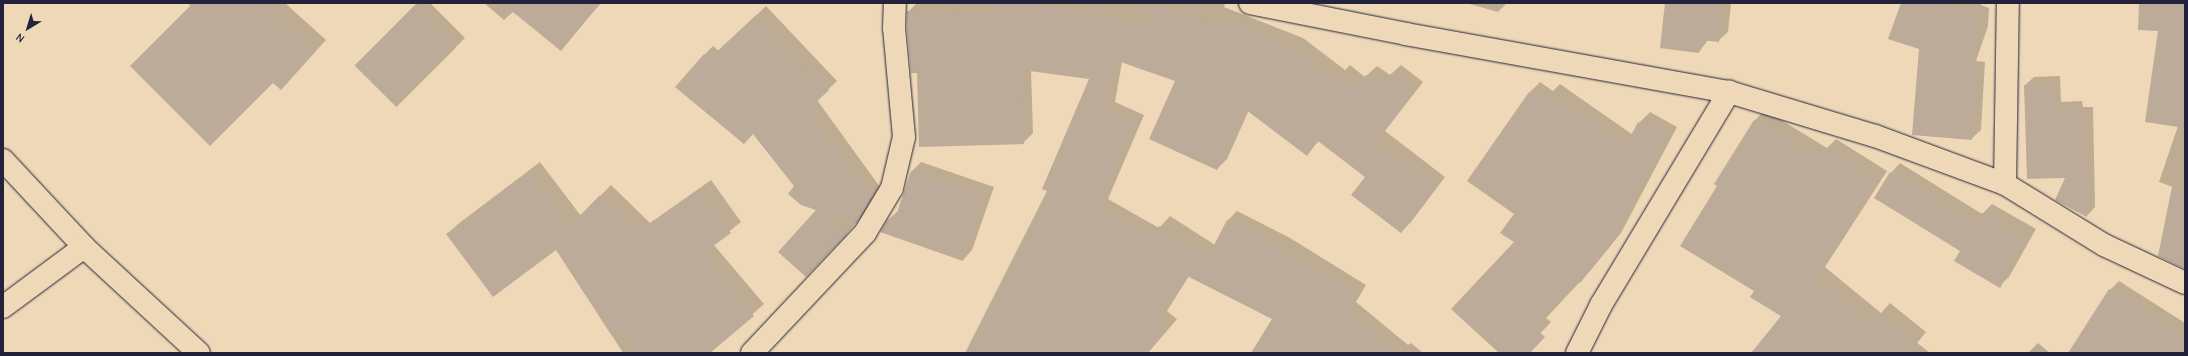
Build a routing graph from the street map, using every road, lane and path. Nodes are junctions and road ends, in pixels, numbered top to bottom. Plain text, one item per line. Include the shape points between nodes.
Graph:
1 (895, 3) edge
2 (1250, 3) edge
3 (2008, 3) edge
4 (1729, 92) junction
5 (3, 160) edge
6 (2006, 184) junction
7 (84, 247) junction
8 (2185, 283) edge
9 (3, 307) edge
10 (198, 353) edge
11 (752, 353) edge
12 (1577, 353) edge

1 - 11 street via 894,28 904,137 892,188 865,233
2 - 4 street
3 - 6 street
4 - 6 street via 1875,136
4 - 12 street via 1601,305
5 - 7 street
6 - 8 street via 2104,245
7 - 9 street
7 - 10 street

